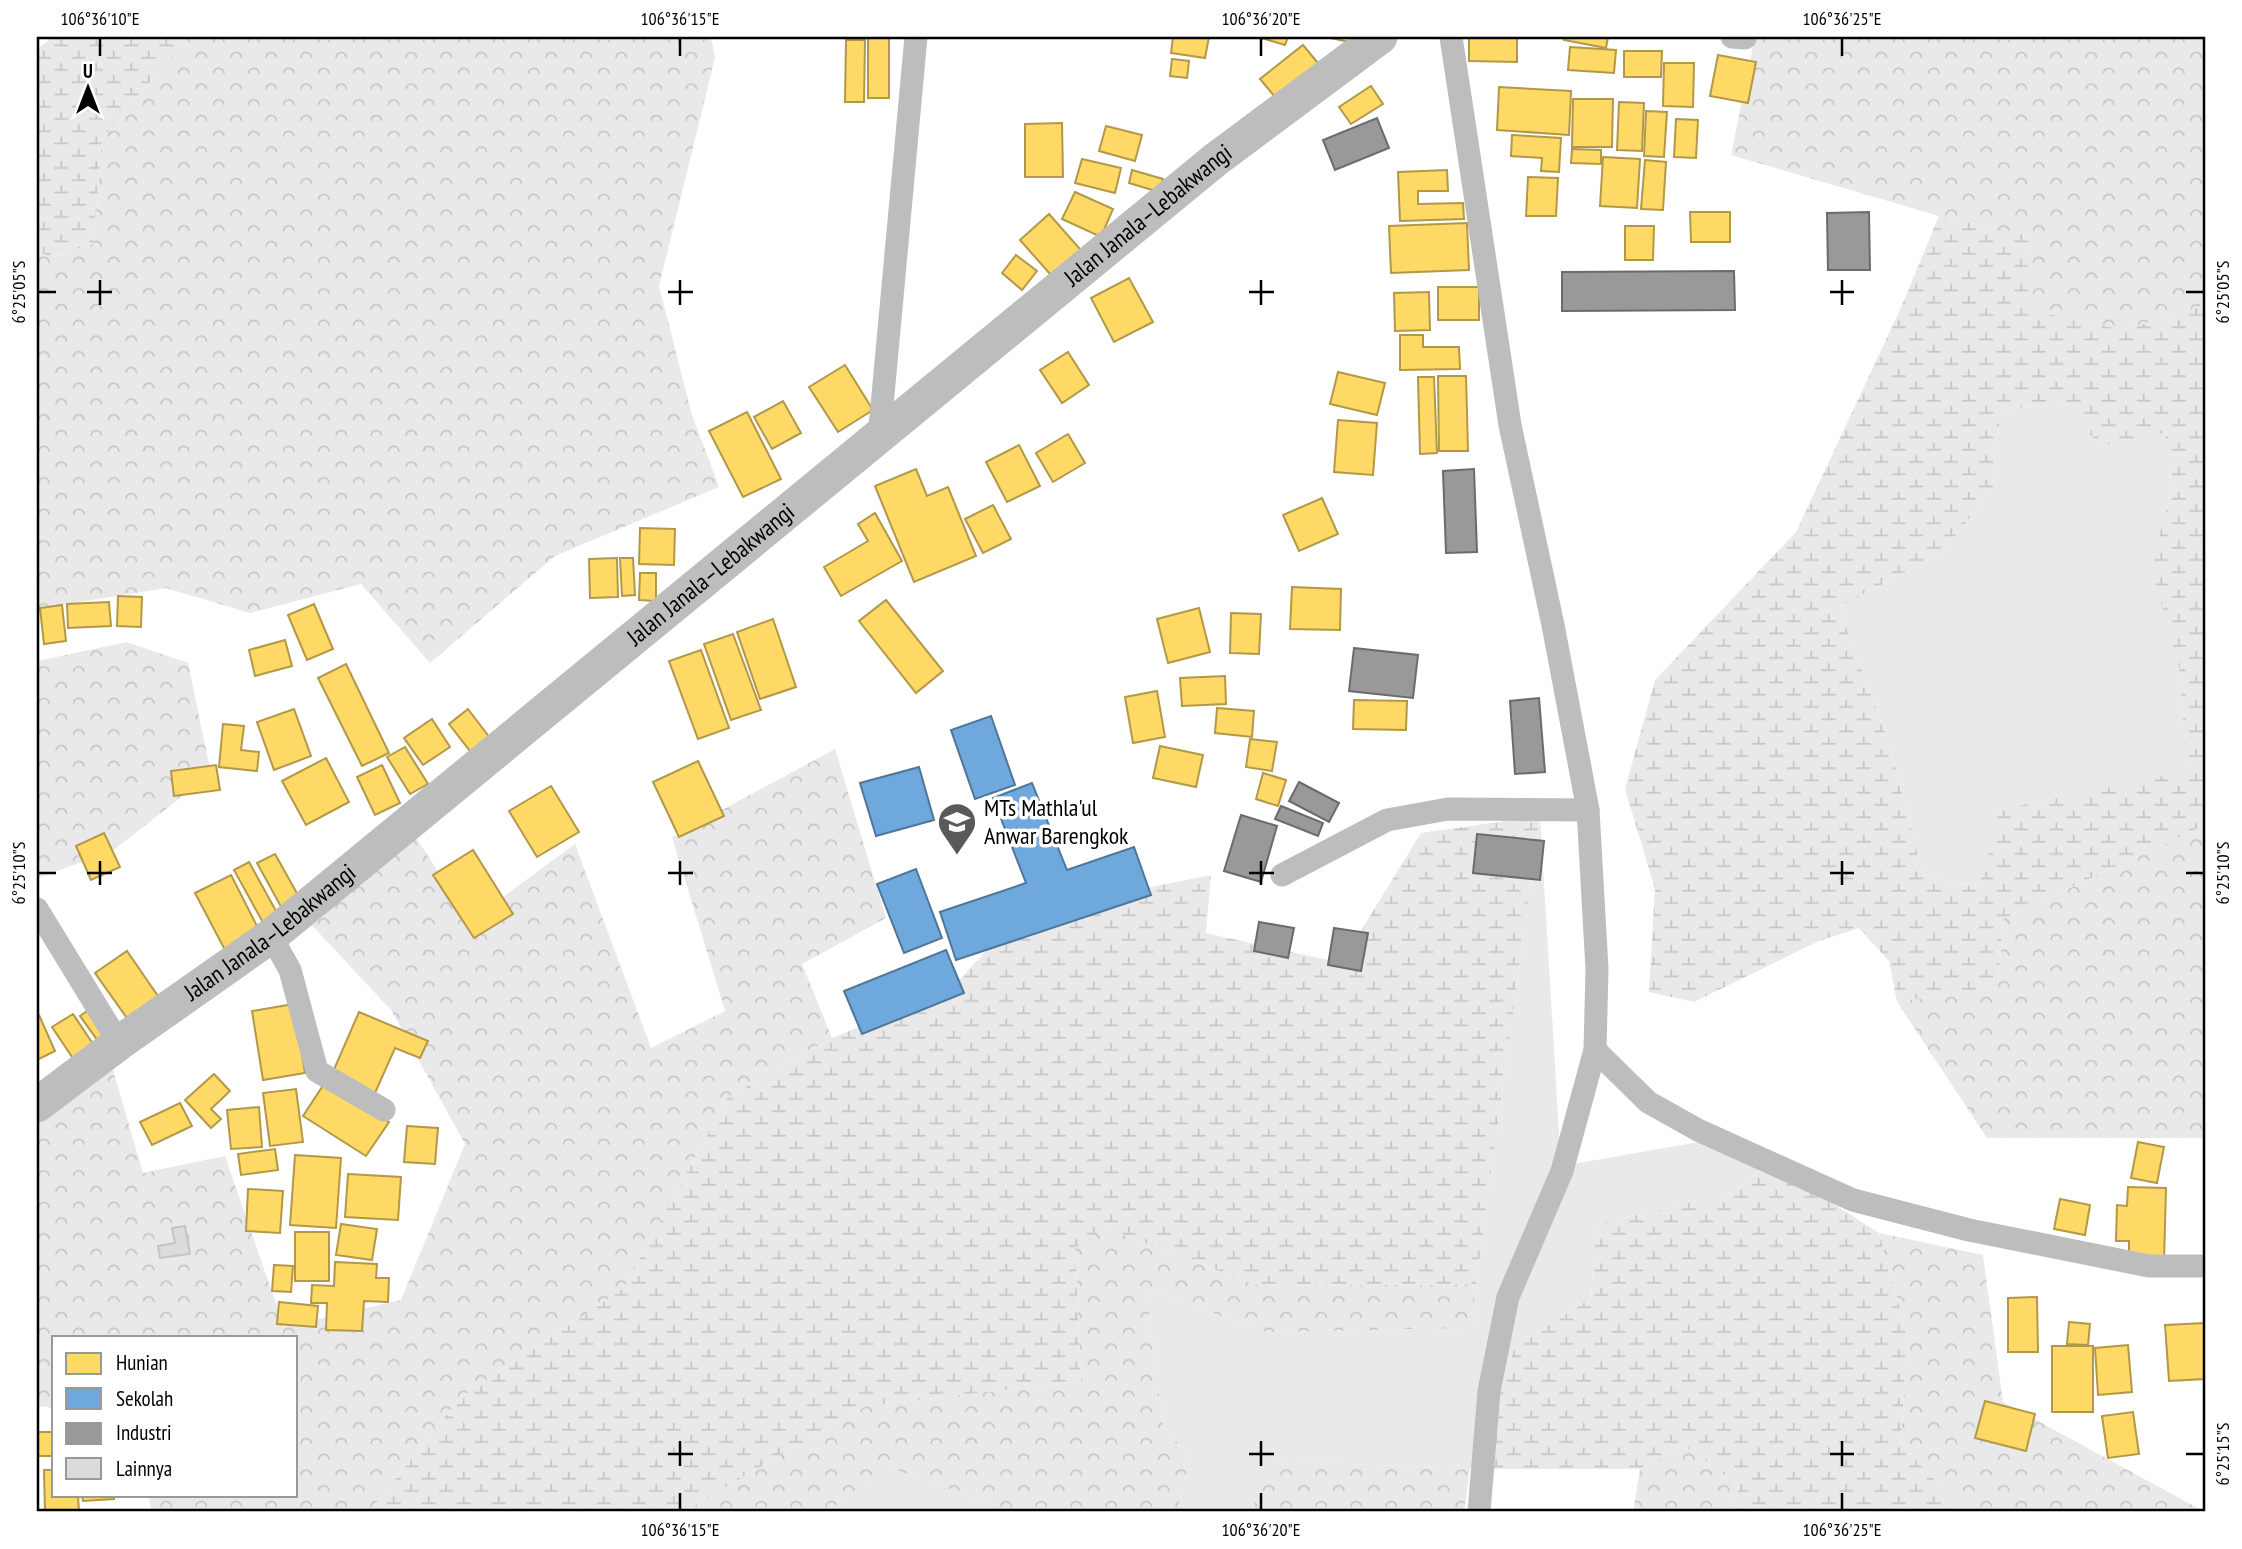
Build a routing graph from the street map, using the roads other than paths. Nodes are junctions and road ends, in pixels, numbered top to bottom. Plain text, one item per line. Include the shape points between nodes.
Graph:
1 (916, 37) edge
2 (1380, 37) edge
3 (1451, 37) edge
4 (1732, 37) edge
5 (1745, 37) edge
6 (879, 438) junction
7 (1588, 810) junction
8 (1282, 874) dead end
9 (37, 909) edge
10 (271, 936) junction
11 (119, 1043) junction
12 (1595, 1050) junction
13 (37, 1105) edge
14 (384, 1110) dead end
15 (2205, 1266) edge
16 (1479, 1512) edge

1 - 6 street
2 - 6 main road, Jalan Janala–Lebakwangi via 1215,160
3 - 7 street via 1510,425
4 - 5 street
6 - 10 main road, Jalan Janala–Lebakwangi
7 - 8 street via 1448,809 1387,820
7 - 12 street via 1597,969
9 - 11 street
10 - 11 main road, Jalan Janala–Lebakwangi
10 - 14 street via 290,970 317,1071
11 - 13 main road, Jalan Janala–Lebakwangi
12 - 15 street via 1648,1102 1698,1130 1853,1200 1969,1230 2149,1266
12 - 16 street via 1562,1171 1508,1297 1489,1391

